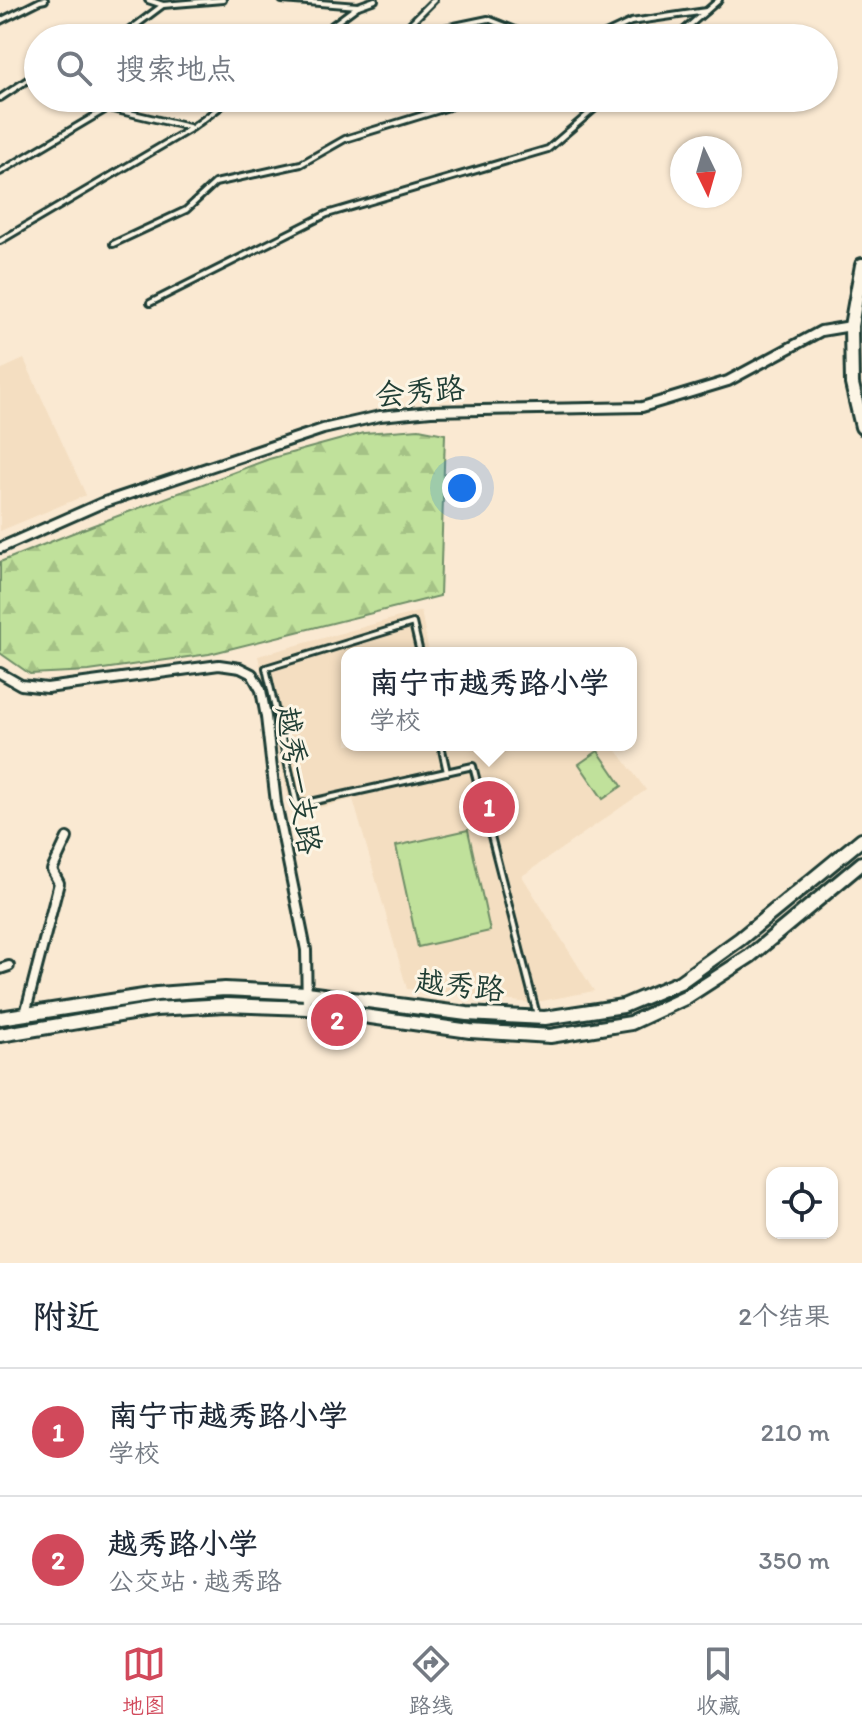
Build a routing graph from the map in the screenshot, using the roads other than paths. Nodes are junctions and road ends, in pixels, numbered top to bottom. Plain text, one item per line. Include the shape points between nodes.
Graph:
1 (45, 0) edge
2 (148, 0) edge
3 (223, 0) edge
4 (282, 0) edge
5 (375, 0) edge
6 (434, 0) edge
7 (719, 0) edge
8 (163, 5) junction
9 (358, 6) junction
10 (706, 11) junction
11 (0, 21) edge
12 (138, 24) edge
13 (334, 24) edge
14 (410, 24) edge
15 (464, 24) edge
16 (500, 24) edge
17 (627, 24) edge
18 (691, 24) edge
19 (24, 82) edge
20 (0, 98) edge
21 (101, 112) edge
22 (125, 112) edge
23 (213, 112) edge
24 (433, 112) edge
25 (591, 112) edge
26 (192, 128) junction
27 (0, 172) edge
28 (0, 241) edge
29 (113, 244) dead end
30 (862, 265) edge
31 (150, 303) dead end
32 (851, 326) junction
33 (862, 427) edge
34 (0, 548) edge
35 (419, 647) edge
36 (0, 673) edge
37 (442, 751) edge
38 (447, 772) junction
39 (67, 838) dead end
40 (862, 839) edge
41 (862, 863) edge
42 (307, 993) junction
43 (307, 1008) junction
44 (25, 1014) junction
45 (537, 1017) junction
46 (0, 1018) edge
47 (0, 1035) edge

1 - 11 lane
2 - 8 lane
3 - 8 lane
4 - 9 lane
5 - 9 lane
6 - 14 lane
7 - 10 lane
8 - 12 lane
9 - 13 lane
10 - 17 lane
10 - 18 lane
15 - 16 lane via 488,19
19 - 20 lane
21 - 27 lane
22 - 26 lane
23 - 26 lane
24 - 29 lane via 345,139 301,164 215,183 186,210
25 - 31 lane via 548,149 327,214
26 - 28 lane
30 - 32 main road
32 - 33 main road via 852,384
32 - 34 street, 会秀路 via 821,331 728,381 642,407 431,411 323,429 102,503
35 - 38 lane via 413,623 266,668 297,805
36 - 42 street, 越秀一支路 via 21,685 47,688 219,665 252,674 266,717 276,803 306,950
37 - 38 lane
38 - 45 lane via 473,766
39 - 44 street via 52,870 59,883
40 - 45 main road, 越秀路 via 680,982 623,1006
41 - 43 main road, 越秀路 via 750,956 685,998 631,1023 550,1036 470,1031
42 - 43 street, 越秀一支路
42 - 44 main road, 越秀路 via 225,989 157,994
42 - 45 main road, 越秀路 via 467,1014
43 - 47 main road, 越秀路 via 155,1009
44 - 46 main road, 越秀路

